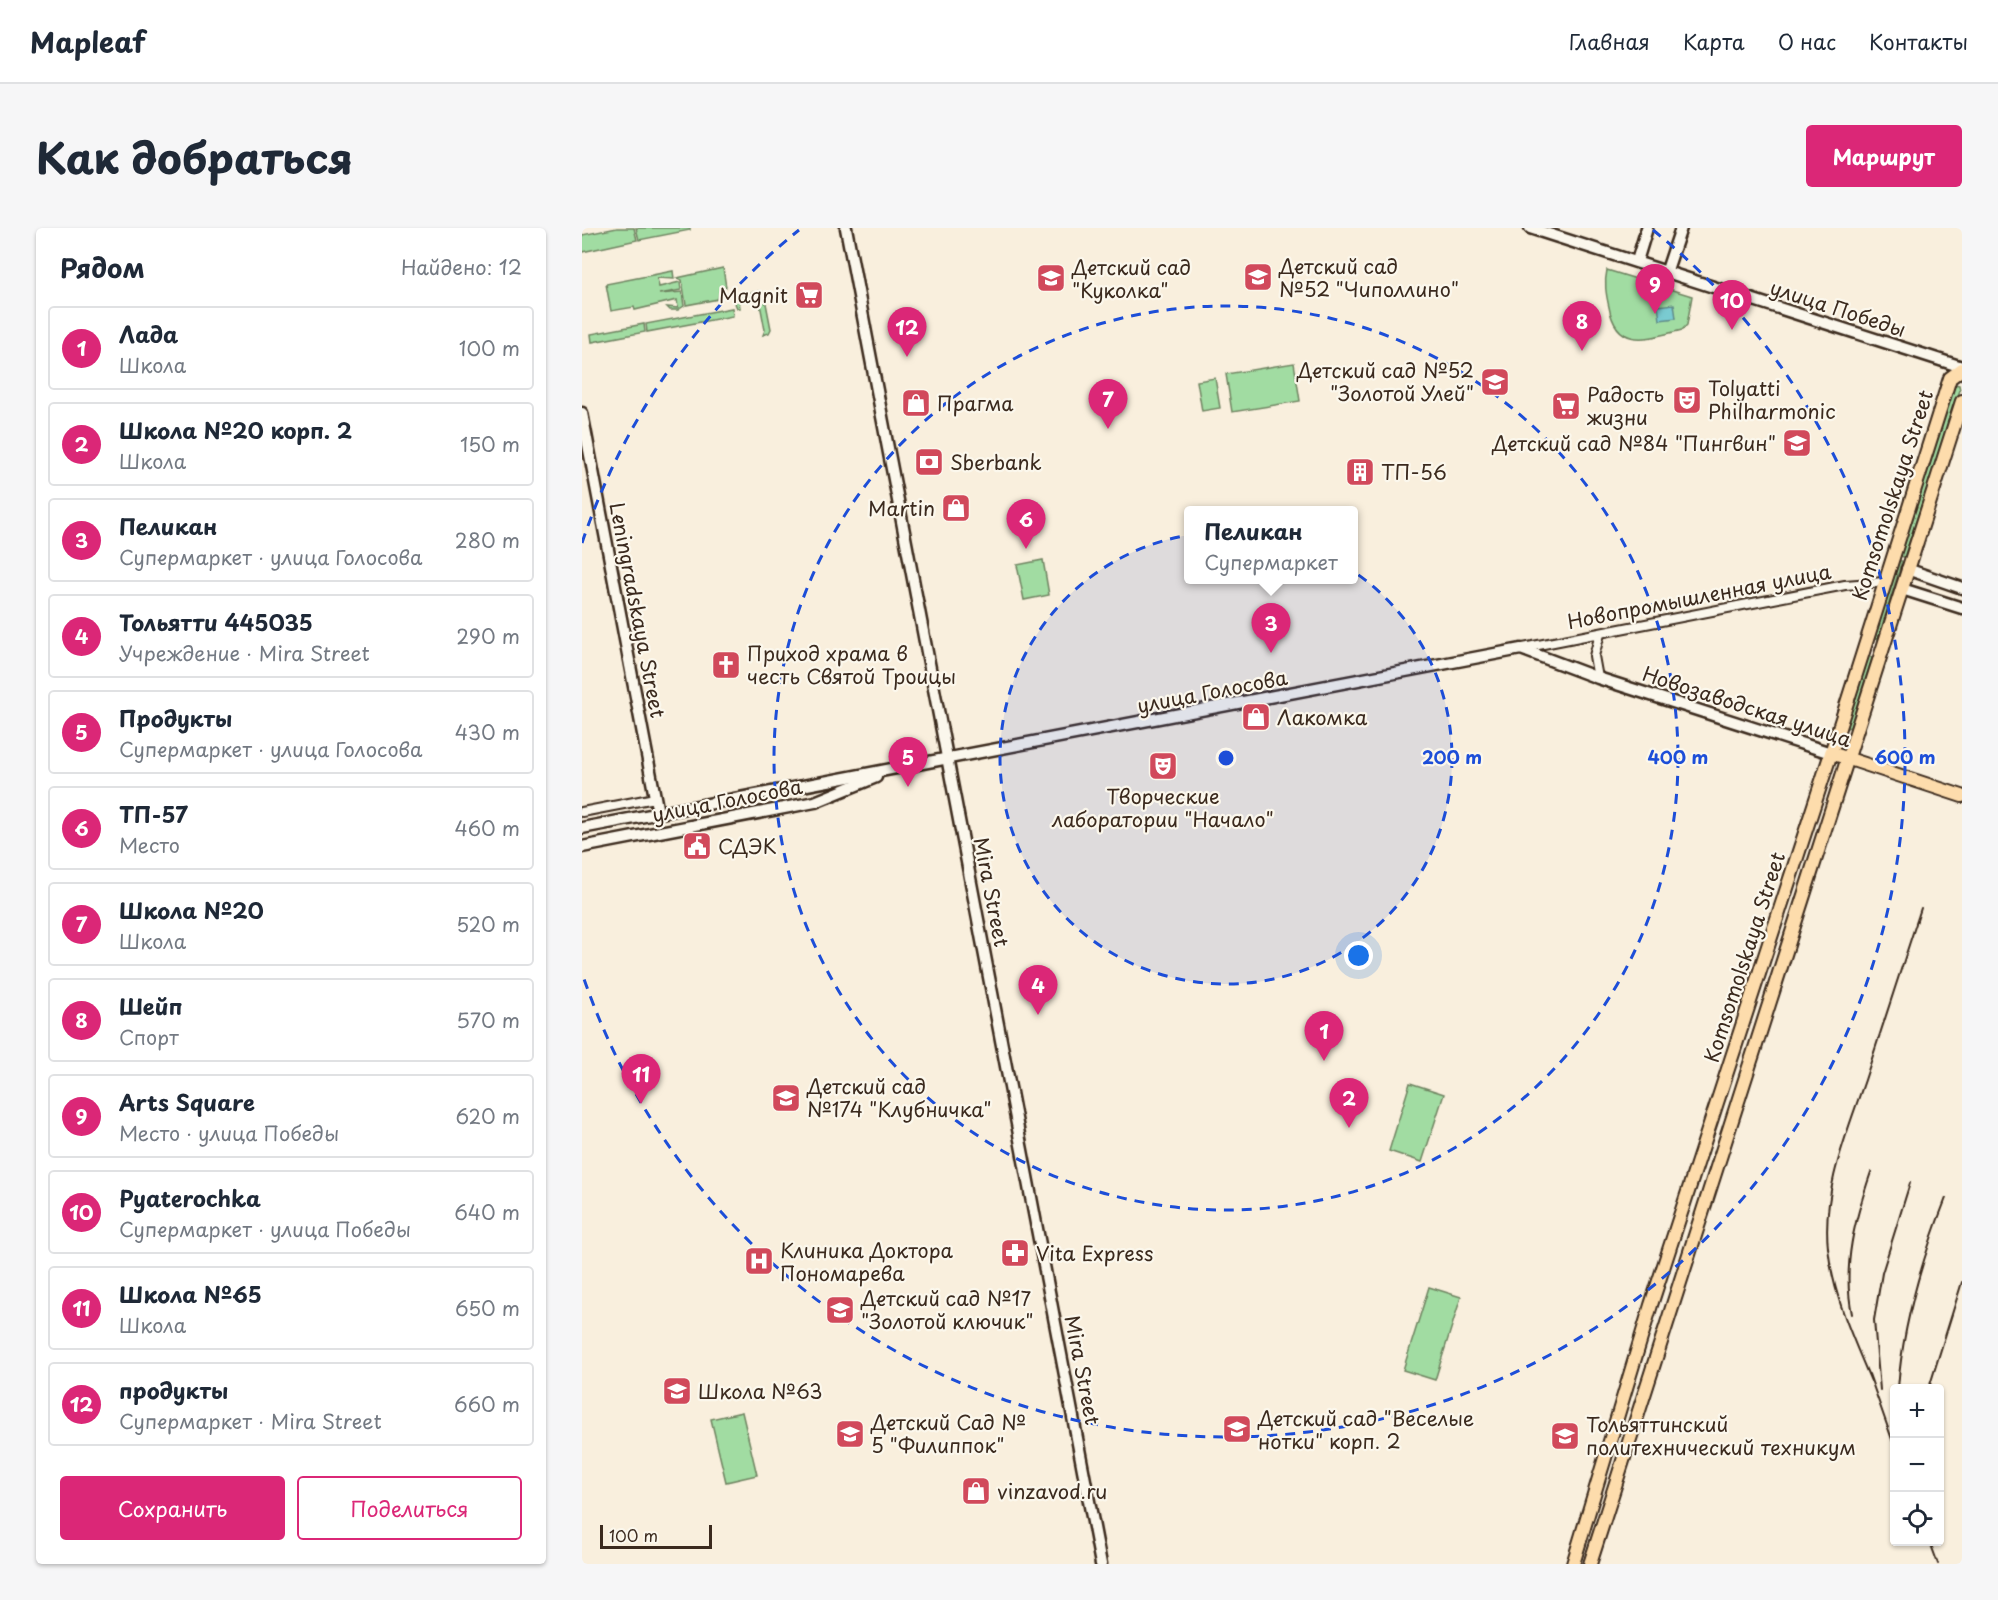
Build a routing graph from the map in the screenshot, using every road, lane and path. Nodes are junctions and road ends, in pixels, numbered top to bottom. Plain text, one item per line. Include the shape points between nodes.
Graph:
1 (846, 228) edge
2 (1530, 228) edge
3 (1647, 228) edge
4 (1681, 228) edge
5 (1637, 261) junction
6 (1667, 270) junction
7 (1962, 368) edge
8 (1962, 401) edge
9 (582, 413) edge
10 (1907, 569) junction
11 (1884, 582) junction
12 (1962, 588) edge
13 (1902, 589) junction
14 (1962, 608) edge
15 (1600, 634) junction
16 (1864, 646) junction
17 (1521, 649) junction
18 (1882, 651) junction
19 (1598, 678) junction
20 (1831, 753) junction
21 (1848, 759) junction
22 (949, 760) junction
23 (909, 767) junction
24 (813, 785) junction
25 (1962, 796) edge
26 (656, 798) junction
27 (815, 802) junction
28 (582, 812) edge
29 (658, 813) junction
30 (582, 828) edge
31 (582, 847) edge
32 (1753, 993) junction
33 (1772, 999) junction
34 (1705, 1141) junction
35 (1724, 1147) junction
36 (1101, 1564) edge
37 (1573, 1564) edge
38 (1590, 1564) edge

1 - 22 main road, Mira Street
2 - 5 main road, улица Победы
3 - 5 main road
4 - 6 main road
5 - 6 main road, улица Победы
6 - 7 main road, улица Победы
7 - 11 main road, Komsomolskaya Street via 1950,378
8 - 10 main road, Komsomolskaya Street
9 - 26 main road, Leningradskaya Street
10 - 12 main road
10 - 13 main road, Komsomolskaya Street
11 - 15 street, Новопромышленная улица via 1845,585
11 - 16 main road, Komsomolskaya Street
13 - 14 main road
13 - 18 main road, Komsomolskaya Street
15 - 17 street, Новопромышленная улица
15 - 19 street via 1594,656
16 - 18 main road
16 - 20 main road, Komsomolskaya Street
17 - 19 main road, Новозаводская улица
17 - 22 main road, улица Голосова
18 - 21 main road, Komsomolskaya Street
19 - 20 main road, Новозаводская улица
20 - 21 main road, Новозаводская улица
20 - 32 main road, Komsomolskaya Street
21 - 25 main road, Новозаводская улица
21 - 33 main road, Komsomolskaya Street
22 - 23 main road, улица Голосова
22 - 36 main road, Mira Street
23 - 24 main road, улица Голосова
23 - 27 main road, улица Голосова
24 - 27 main road via 819,795
24 - 29 main road, улица Голосова
26 - 28 street
26 - 29 main road, Leningradskaya Street
27 - 31 main road, улица Голосова
29 - 30 main road, улица Голосова
32 - 33 main road
32 - 34 main road, Komsomolskaya Street
33 - 35 main road, Komsomolskaya Street
34 - 35 main road
34 - 37 main road, Komsomolskaya Street via 1616,1414
35 - 38 main road, Komsomolskaya Street

